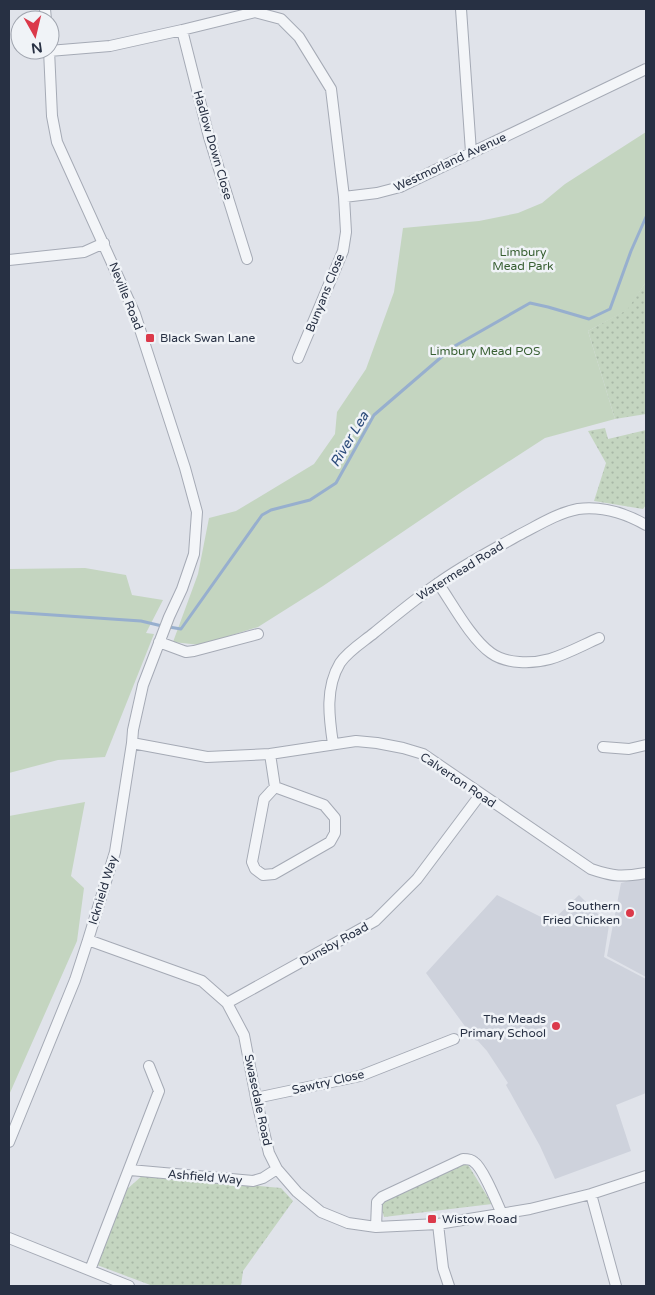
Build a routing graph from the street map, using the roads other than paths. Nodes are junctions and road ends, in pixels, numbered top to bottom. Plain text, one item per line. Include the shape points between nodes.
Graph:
1 (461, 9) edge
2 (182, 30) junction
3 (60, 49) edge
4 (49, 60) edge
5 (646, 69) edge
6 (471, 152) junction
7 (344, 197) junction
8 (104, 243) junction
9 (246, 259) dead end
10 (9, 260) edge
11 (298, 358) dead end
12 (644, 520) edge
13 (438, 583) junction
14 (164, 630) joint
15 (258, 634) dead end
16 (599, 638) dead end
17 (159, 642) junction
18 (132, 743) junction
19 (332, 744) junction
20 (646, 745) edge
21 (603, 747) dead end
22 (270, 754) junction
23 (275, 787) junction
24 (480, 795) junction
25 (646, 873) edge
26 (88, 940) junction
27 (227, 1003) junction
28 (454, 1039) dead end
29 (149, 1066) dead end
30 (256, 1098) junction
31 (9, 1142) edge
32 (277, 1169) junction
33 (130, 1170) junction
34 (646, 1176) edge
35 (591, 1194) junction
36 (502, 1214) junction
37 (438, 1224) junction
38 (376, 1227) junction
39 (9, 1238) edge
40 (90, 1270) junction
41 (110, 1283) edge
42 (129, 1286) edge
43 (449, 1286) edge
44 (616, 1286) edge

1 - 6 street
2 - 3 street via 110,46
2 - 7 street via 254,12 282,19 299,37 331,89
2 - 9 street, Hadlow Down Close via 208,137
4 - 8 street, Neville Road via 52,116 57,142
5 - 6 street, Westmorland Avenue
6 - 7 street, Westmorland Avenue via 400,187
7 - 11 street, Bunyans Close via 346,232 343,251
8 - 10 street via 84,252
8 - 14 street, Neville Road via 135,314 186,468 197,512 194,554
12 - 13 street, Watermead Road via 607,509 560,514
13 - 16 street via 477,641 492,654 511,661 532,662 550,658
13 - 19 street, Watermead Road via 341,661 333,677 329,699
14 - 17 street, Icknield Way
15 - 17 street via 194,652
17 - 18 street, Icknield Way via 143,685
18 - 22 street, Calverton Road via 207,757
18 - 26 street, Icknield Way via 115,852
19 - 22 street, Calverton Road
19 - 24 street, Calverton Road via 377,743 423,754
20 - 21 street via 629,749
22 - 23 street
23 - 23 street via 324,805 335,818 335,833 330,842 274,874 263,875 252,862 264,798
24 - 25 street, Calverton Road via 591,870 624,877
24 - 27 street, Dunsby Road via 417,879 375,921
26 - 27 street, Swasedale Road via 202,981
26 - 31 street, Icknield Way
27 - 30 street, Swasedale Road via 244,1035
28 - 30 street, Sawtry Close via 360,1076
29 - 33 street via 159,1092
30 - 32 street, Swasedale Road via 269,1153
32 - 33 street, Ashfield Way via 253,1181
32 - 38 street, Swasedale Road via 321,1212 348,1223
33 - 40 street
34 - 35 street, Swasedale Road
35 - 36 street, Swasedale Road
35 - 44 street
36 - 37 street, Swasedale Road
36 - 38 street via 476,1163 463,1159 382,1197 377,1202
37 - 38 street, Swasedale Road
37 - 43 street via 443,1268
39 - 40 street
40 - 41 street
41 - 42 street

